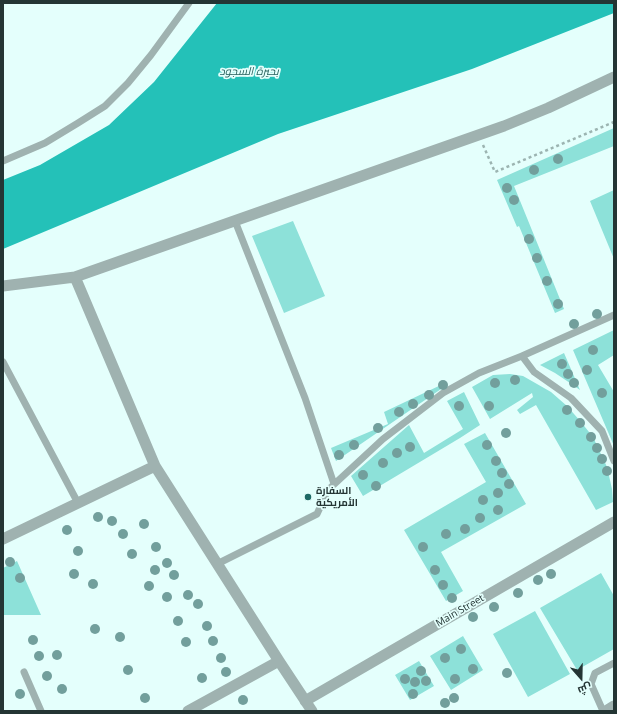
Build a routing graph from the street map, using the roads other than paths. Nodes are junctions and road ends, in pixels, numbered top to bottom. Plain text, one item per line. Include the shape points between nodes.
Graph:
1 (189, 3) edge
2 (614, 77) edge
3 (3, 161) edge
4 (235, 221) junction
5 (75, 277) junction
6 (3, 286) edge
7 (614, 315) edge
8 (522, 356) junction
9 (3, 362) edge
10 (614, 460) edge
11 (155, 466) junction
12 (334, 484) junction
13 (78, 503) junction
14 (614, 522) edge
15 (3, 539) edge
16 (217, 564) junction
17 (279, 661) junction
18 (614, 663) edge
19 (24, 672) dead end
20 (305, 701) junction
21 (614, 706) edge
22 (41, 711) edge
23 (188, 711) edge
24 (312, 711) edge
25 (605, 711) edge

1 - 3 lane via 128,83 105,106 45,143
2 - 4 street via 504,126
4 - 5 street
4 - 12 lane via 305,398
5 - 6 street
5 - 11 street
7 - 8 lane
8 - 10 lane via 534,372 570,398 602,431
8 - 12 lane via 479,373 443,393 383,439
9 - 13 lane
11 - 13 street
11 - 16 street
12 - 16 lane via 328,490 317,514
13 - 15 street
14 - 20 street, Main Street
16 - 17 street
17 - 20 street
17 - 23 street
18 - 25 lane via 596,673 591,684
19 - 22 lane
20 - 24 street
21 - 25 street

